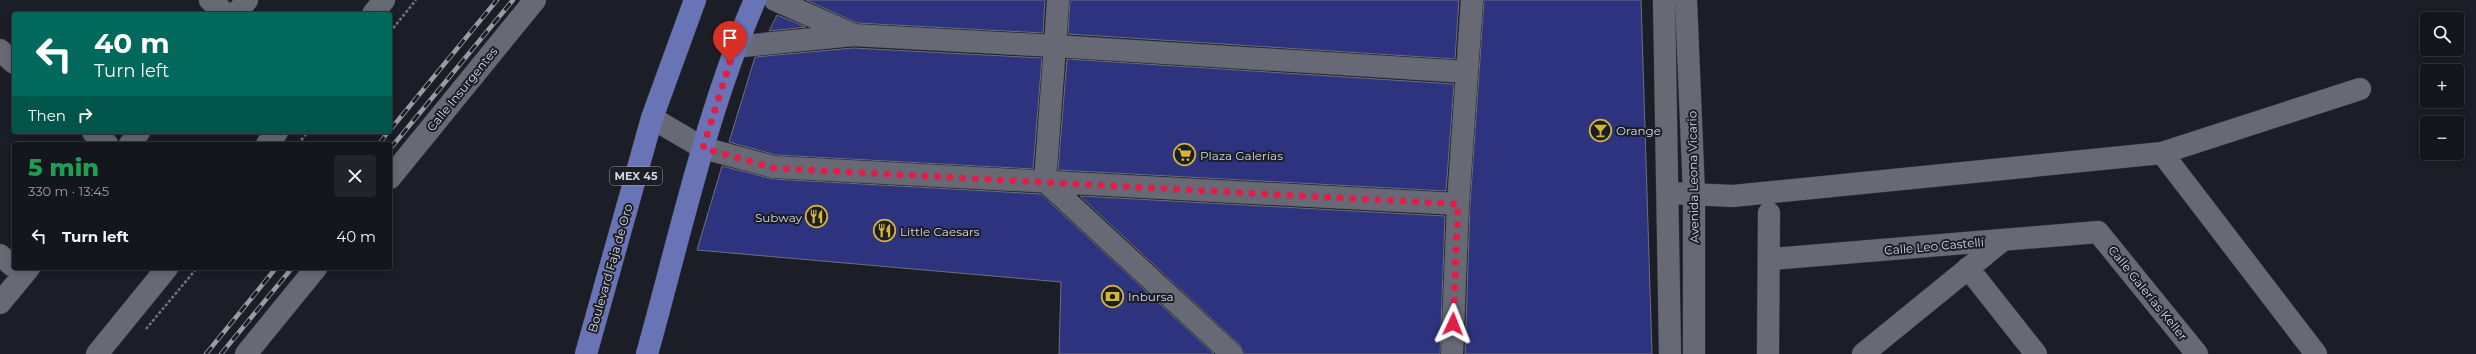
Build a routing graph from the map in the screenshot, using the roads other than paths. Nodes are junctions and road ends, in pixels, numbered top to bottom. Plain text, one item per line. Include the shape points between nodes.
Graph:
1 (210, 0) edge
2 (247, 0) edge
3 (384, 0) edge
4 (535, 0) edge
5 (695, 0) edge
6 (754, 0) edge
7 (775, 0) edge
8 (1058, 0) edge
9 (1472, 0) edge
10 (1664, 0) edge
11 (1686, 0) edge
12 (224, 12) edge
13 (238, 12) edge
14 (375, 12) edge
15 (853, 35) junction
16 (1055, 46) junction
17 (734, 47) junction
18 (0, 50) edge
19 (12, 61) edge
20 (1467, 72) junction
21 (2360, 89) dead end
22 (652, 118) junction
23 (95, 134) edge
24 (138, 134) edge
25 (275, 134) edge
26 (105, 142) edge
27 (132, 142) edge
28 (269, 142) edge
29 (703, 148) junction
30 (2162, 153) junction
31 (392, 176) edge
32 (1045, 181) junction
33 (1669, 193) junction
34 (1694, 194) junction
35 (1458, 204) junction
36 (1769, 213) dead end
37 (2098, 232) joint
38 (2003, 240) junction
39 (0, 255) edge
40 (1771, 259) junction
41 (12, 264) edge
42 (1968, 268) junction
43 (20, 270) edge
44 (165, 270) edge
45 (314, 270) edge
46 (0, 303) edge
47 (1866, 353) edge
48 (97, 354) edge
49 (246, 354) edge
50 (586, 354) edge
51 (647, 354) edge
52 (1232, 354) edge
53 (1452, 354) edge
54 (1670, 354) edge
55 (1694, 354) edge
56 (1768, 354) edge
57 (2036, 354) edge
58 (2198, 354) edge
59 (2316, 354) edge

1 - 12 street
2 - 13 street
3 - 14 street
4 - 31 street, Calle Insurgentes
5 - 22 main road, Boulevard Faja de Oro / MEX 45
6 - 17 main road
7 - 15 street
8 - 16 street
9 - 20 street
10 - 33 street, Avenida Leona Vicario
11 - 34 street, Avenida Leona Vicario
15 - 16 street
15 - 17 street
16 - 20 street
16 - 32 street
17 - 29 main road
18 - 19 street
20 - 35 street
21 - 30 street
22 - 29 street
22 - 50 main road, Boulevard Faja de Oro / MEX 45
23 - 26 street
24 - 27 street
25 - 28 street
29 - 32 street via 774,168
29 - 51 main road
30 - 34 street via 1733,196
30 - 59 street
32 - 35 street
32 - 52 street
33 - 34 street
33 - 54 street, Avenida Leona Vicario
34 - 55 street, Avenida Leona Vicario
35 - 53 street
36 - 40 street
37 - 38 street, Calle Leo Castellí
37 - 58 street, Calle Galerías Keller
38 - 40 street, Calle Leo Castellí
38 - 42 street
39 - 41 street
40 - 56 street
42 - 47 street
42 - 57 street
43 - 46 street
44 - 48 street
45 - 49 street

